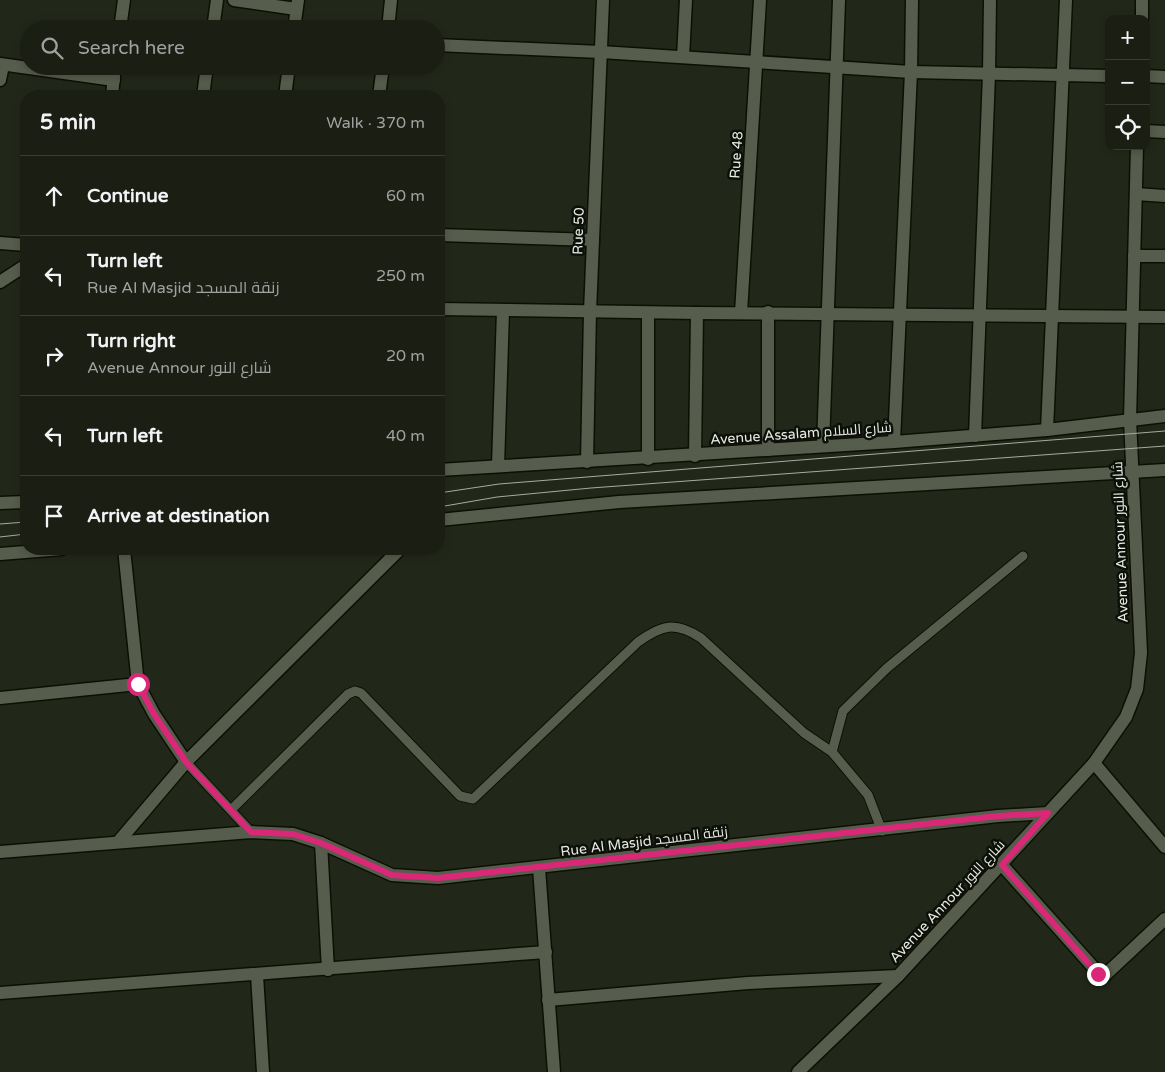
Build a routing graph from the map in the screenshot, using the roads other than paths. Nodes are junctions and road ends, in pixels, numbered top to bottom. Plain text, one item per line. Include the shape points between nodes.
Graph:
1 (121, 0) edge
2 (218, 0) edge
3 (234, 0) edge
4 (390, 0) edge
5 (603, 0) edge
6 (686, 0) edge
7 (760, 0) edge
8 (839, 0) edge
9 (912, 0) edge
10 (990, 0) edge
11 (1066, 0) edge
12 (1142, 0) edge
13 (297, 4) edge
14 (1142, 15) edge
15 (120, 20) edge
16 (215, 20) edge
17 (295, 20) edge
18 (389, 20) edge
19 (445, 46) edge
20 (601, 52) junction
21 (683, 57) junction
22 (757, 64) junction
23 (1, 65) edge
24 (837, 66) junction
25 (20, 68) edge
26 (911, 72) junction
27 (989, 74) junction
28 (76, 75) edge
29 (115, 75) edge
30 (206, 75) edge
31 (288, 75) edge
32 (382, 75) edge
33 (1064, 75) junction
34 (1105, 76) edge
35 (1150, 76) edge
36 (1165, 77) edge
37 (0, 80) edge
38 (114, 80) junction
39 (113, 90) edge
40 (204, 90) edge
41 (286, 90) edge
42 (380, 90) edge
43 (1150, 131) edge
44 (1165, 132) edge
45 (1137, 150) edge
46 (1136, 194) junction
47 (1165, 196) edge
48 (445, 235) edge
49 (593, 240) junction
50 (0, 243) edge
51 (20, 245) edge
52 (1134, 256) junction
53 (1165, 256) edge
54 (20, 269) edge
55 (0, 282) edge
56 (445, 309) edge
57 (503, 311) junction
58 (590, 312) junction
59 (768, 312) junction
60 (648, 313) junction
61 (697, 313) junction
62 (741, 313) junction
63 (828, 314) junction
64 (901, 314) junction
65 (979, 314) junction
66 (1052, 316) junction
67 (1131, 316) junction
68 (1165, 317) edge
69 (1165, 416) edge
70 (1130, 420) junction
71 (1047, 430) junction
72 (975, 436) junction
73 (894, 442) junction
74 (823, 446) junction
75 (768, 450) junction
76 (695, 456) junction
77 (648, 459) junction
78 (587, 462) junction
79 (498, 466) junction
80 (445, 470) edge
81 (1165, 470) edge
82 (1133, 472) junction
83 (20, 502) edge
84 (0, 503) edge
85 (445, 519) edge
86 (20, 552) edge
87 (0, 554) edge
88 (125, 555) edge
89 (394, 555) edge
90 (1023, 556) dead end
91 (138, 684) junction
92 (0, 698) edge
93 (832, 752) junction
94 (186, 762) junction
95 (1094, 763) junction
96 (232, 809) junction
97 (1048, 813) junction
98 (882, 831) junction
99 (251, 832) junction
100 (119, 842) junction
101 (321, 843) junction
102 (1165, 847) edge
103 (0, 852) edge
104 (1002, 865) junction
105 (539, 868) junction
106 (1165, 919) edge
107 (546, 952) junction
108 (328, 970) junction
109 (257, 975) junction
110 (898, 976) junction
111 (0, 994) edge
112 (548, 1000) junction
113 (263, 1072) edge
114 (554, 1072) edge
115 (798, 1072) edge

1 - 15 street
2 - 16 street
3 - 13 street
4 - 18 street
5 - 20 street, Rue 50
6 - 21 street
7 - 22 street, Rue 48
8 - 24 street
9 - 26 street
10 - 27 street
11 - 33 street
12 - 14 street
13 - 17 street
19 - 20 street
20 - 21 street
20 - 49 street, Rue 50
21 - 22 street
22 - 24 street
22 - 62 street, Rue 48
23 - 25 street
23 - 37 street
24 - 26 street
24 - 63 street
26 - 27 street
26 - 64 street
27 - 33 street
27 - 65 street
28 - 38 street
29 - 38 street
30 - 40 street
31 - 41 street
32 - 42 street
33 - 34 street
33 - 66 street
35 - 36 street
38 - 39 street
43 - 44 street
45 - 46 street, Avenue Annour شارع النور
46 - 47 street
46 - 52 street, Avenue Annour شارع النور
48 - 49 street
49 - 58 street, Rue 50
50 - 51 street
52 - 53 street
52 - 67 street, Avenue Annour شارع النور
54 - 55 street
56 - 57 street
57 - 58 street
57 - 79 street
58 - 60 street
58 - 78 street, Rue 50
59 - 62 street
59 - 63 street
59 - 75 street
60 - 61 street
60 - 77 street
61 - 62 street
61 - 76 street
63 - 64 street
63 - 74 street
64 - 65 street
64 - 73 street
65 - 66 street
65 - 72 street
66 - 67 street
66 - 71 street
67 - 68 street
67 - 70 street, Avenue Annour شارع النور
69 - 70 street, Avenue Assalam شارع السلام
70 - 71 street, Avenue Assalam شارع السلام
70 - 82 street, Avenue Annour شارع النور
71 - 72 street, Avenue Assalam شارع السلام
72 - 73 street, Avenue Assalam شارع السلام
73 - 74 street, Avenue Assalam شارع السلام
74 - 75 street, Avenue Assalam شارع السلام
75 - 76 street, Avenue Assalam شارع السلام
76 - 77 street, Avenue Assalam شارع السلام
77 - 78 street, Avenue Assalam شارع السلام
78 - 79 street, Avenue Assalam شارع السلام
79 - 80 street, Avenue Assalam شارع السلام
81 - 82 street
82 - 85 street via 619,502
82 - 95 street, Avenue Annour شارع النور via 1141,653 1137,689 1126,717
83 - 84 street
86 - 87 street
88 - 91 street
89 - 94 street
90 - 93 lane via 887,668 843,711
91 - 92 street
91 - 94 street
93 - 96 lane via 804,733 701,638 688,630 671,626 656,630 638,642 473,799 460,796 361,693 355,691 348,694
93 - 98 lane via 868,795
94 - 96 lane
94 - 100 street
95 - 97 street, Avenue Annour شارع النور
95 - 102 street
96 - 99 lane
97 - 98 street, Rue Al Masjid زنقة المسجد
97 - 104 street, Avenue Annour شارع النور
98 - 105 street, Rue Al Masjid زنقة المسجد
99 - 100 street, Rue Al Masjid زنقة المسجد
99 - 101 street, Rue Al Masjid زنقة المسجد via 293,834
100 - 103 street, Rue Al Masjid زنقة المسجد
101 - 105 street, Rue Al Masjid زنقة المسجد via 392,875 412,878
101 - 108 street
104 - 106 street via 1101,976
104 - 110 street, Avenue Annour شارع النور
105 - 107 street
107 - 108 street
107 - 112 street
108 - 109 street
109 - 111 street
109 - 113 street
110 - 112 street via 748,983
110 - 115 street, Avenue Annour شارع النور
112 - 114 street

